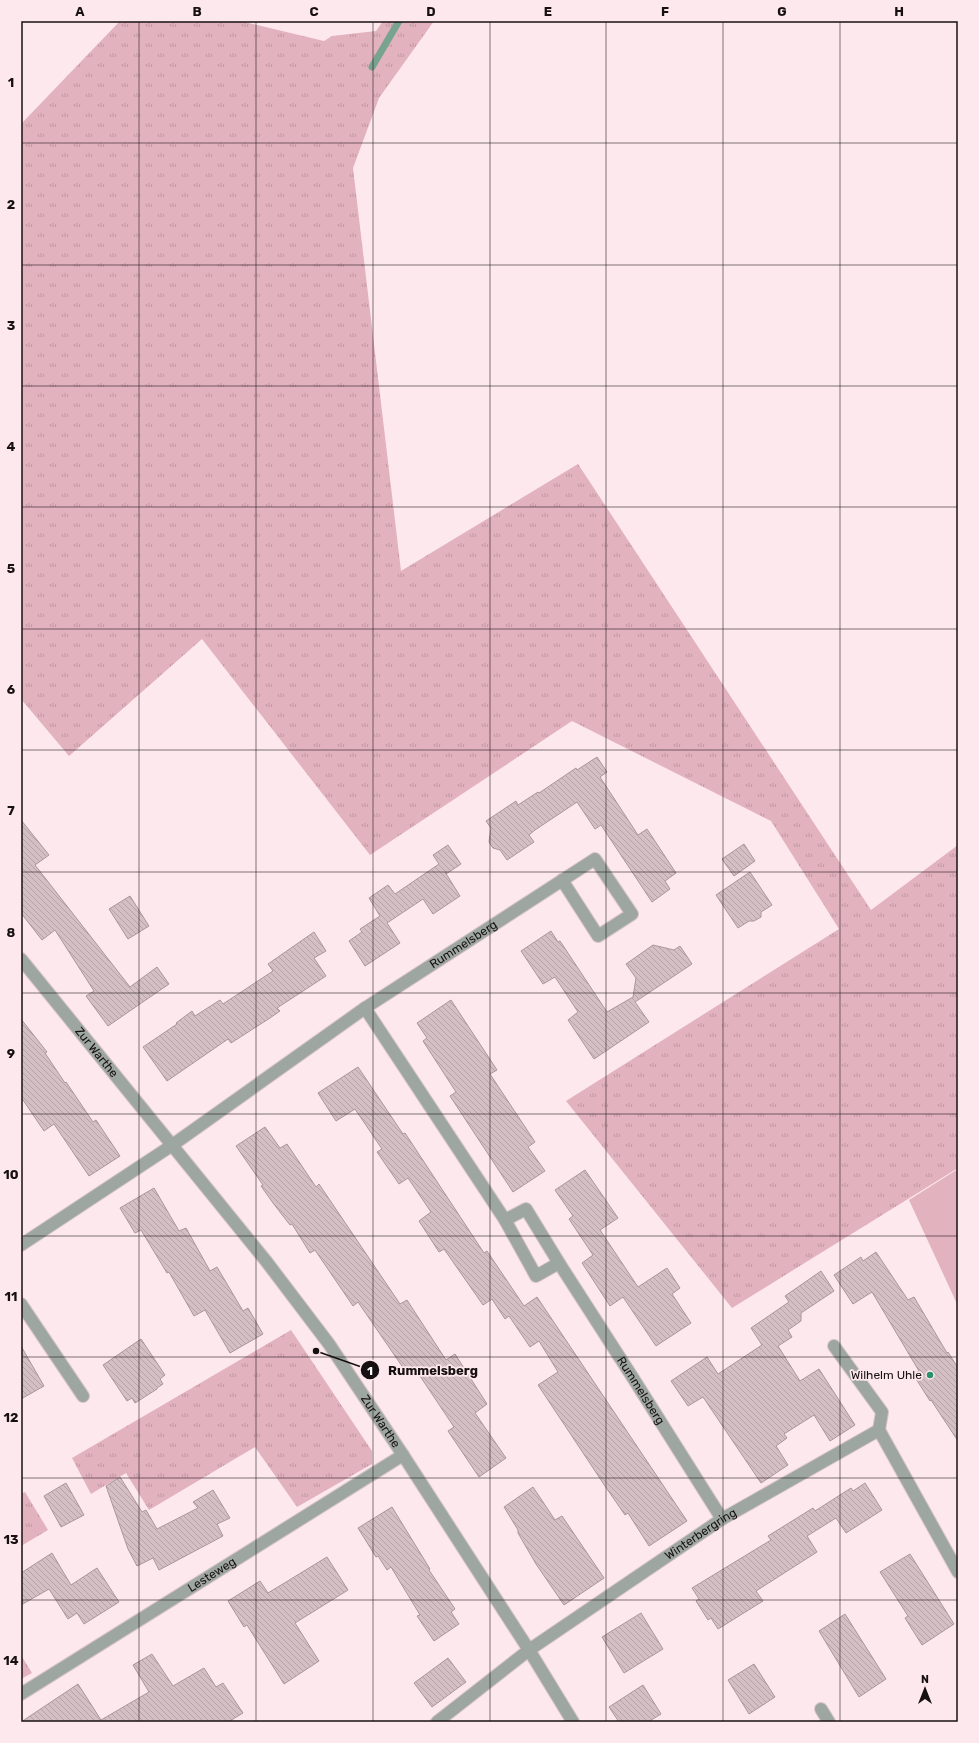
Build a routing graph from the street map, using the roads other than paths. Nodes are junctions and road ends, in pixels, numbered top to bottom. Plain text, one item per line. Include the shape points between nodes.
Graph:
1 (562, 880) junction
2 (21, 959) edge
3 (365, 1008) junction
4 (172, 1146) junction
5 (504, 1220) junction
6 (21, 1245) edge
7 (559, 1264) junction
8 (21, 1304) edge
9 (834, 1346) dead end
10 (83, 1396) dead end
11 (879, 1430) junction
12 (403, 1455) junction
13 (722, 1519) junction
14 (958, 1572) edge
15 (529, 1650) junction
16 (21, 1694) edge
17 (821, 1709) dead end
18 (437, 1722) edge
19 (573, 1722) edge
20 (829, 1722) edge

1 - 1 street, Rummelsberg via 595,858 632,914 598,936
1 - 3 street, Rummelsberg
2 - 4 street, Zur Warthe
3 - 4 street, Rummelsberg
3 - 5 street
4 - 6 street
4 - 12 street, Zur Warthe via 266,1261 328,1344
5 - 7 street, Rummelsberg via 526,1209
5 - 7 street via 536,1276
7 - 13 street, Rummelsberg
8 - 10 street
9 - 11 street via 882,1412
11 - 13 street, Winterbergring
11 - 14 street
12 - 15 street, Zur Warthe
12 - 16 street, Lesteweg
13 - 15 street, Winterbergring
15 - 18 street
15 - 19 street, Zur Warthe
17 - 20 street

